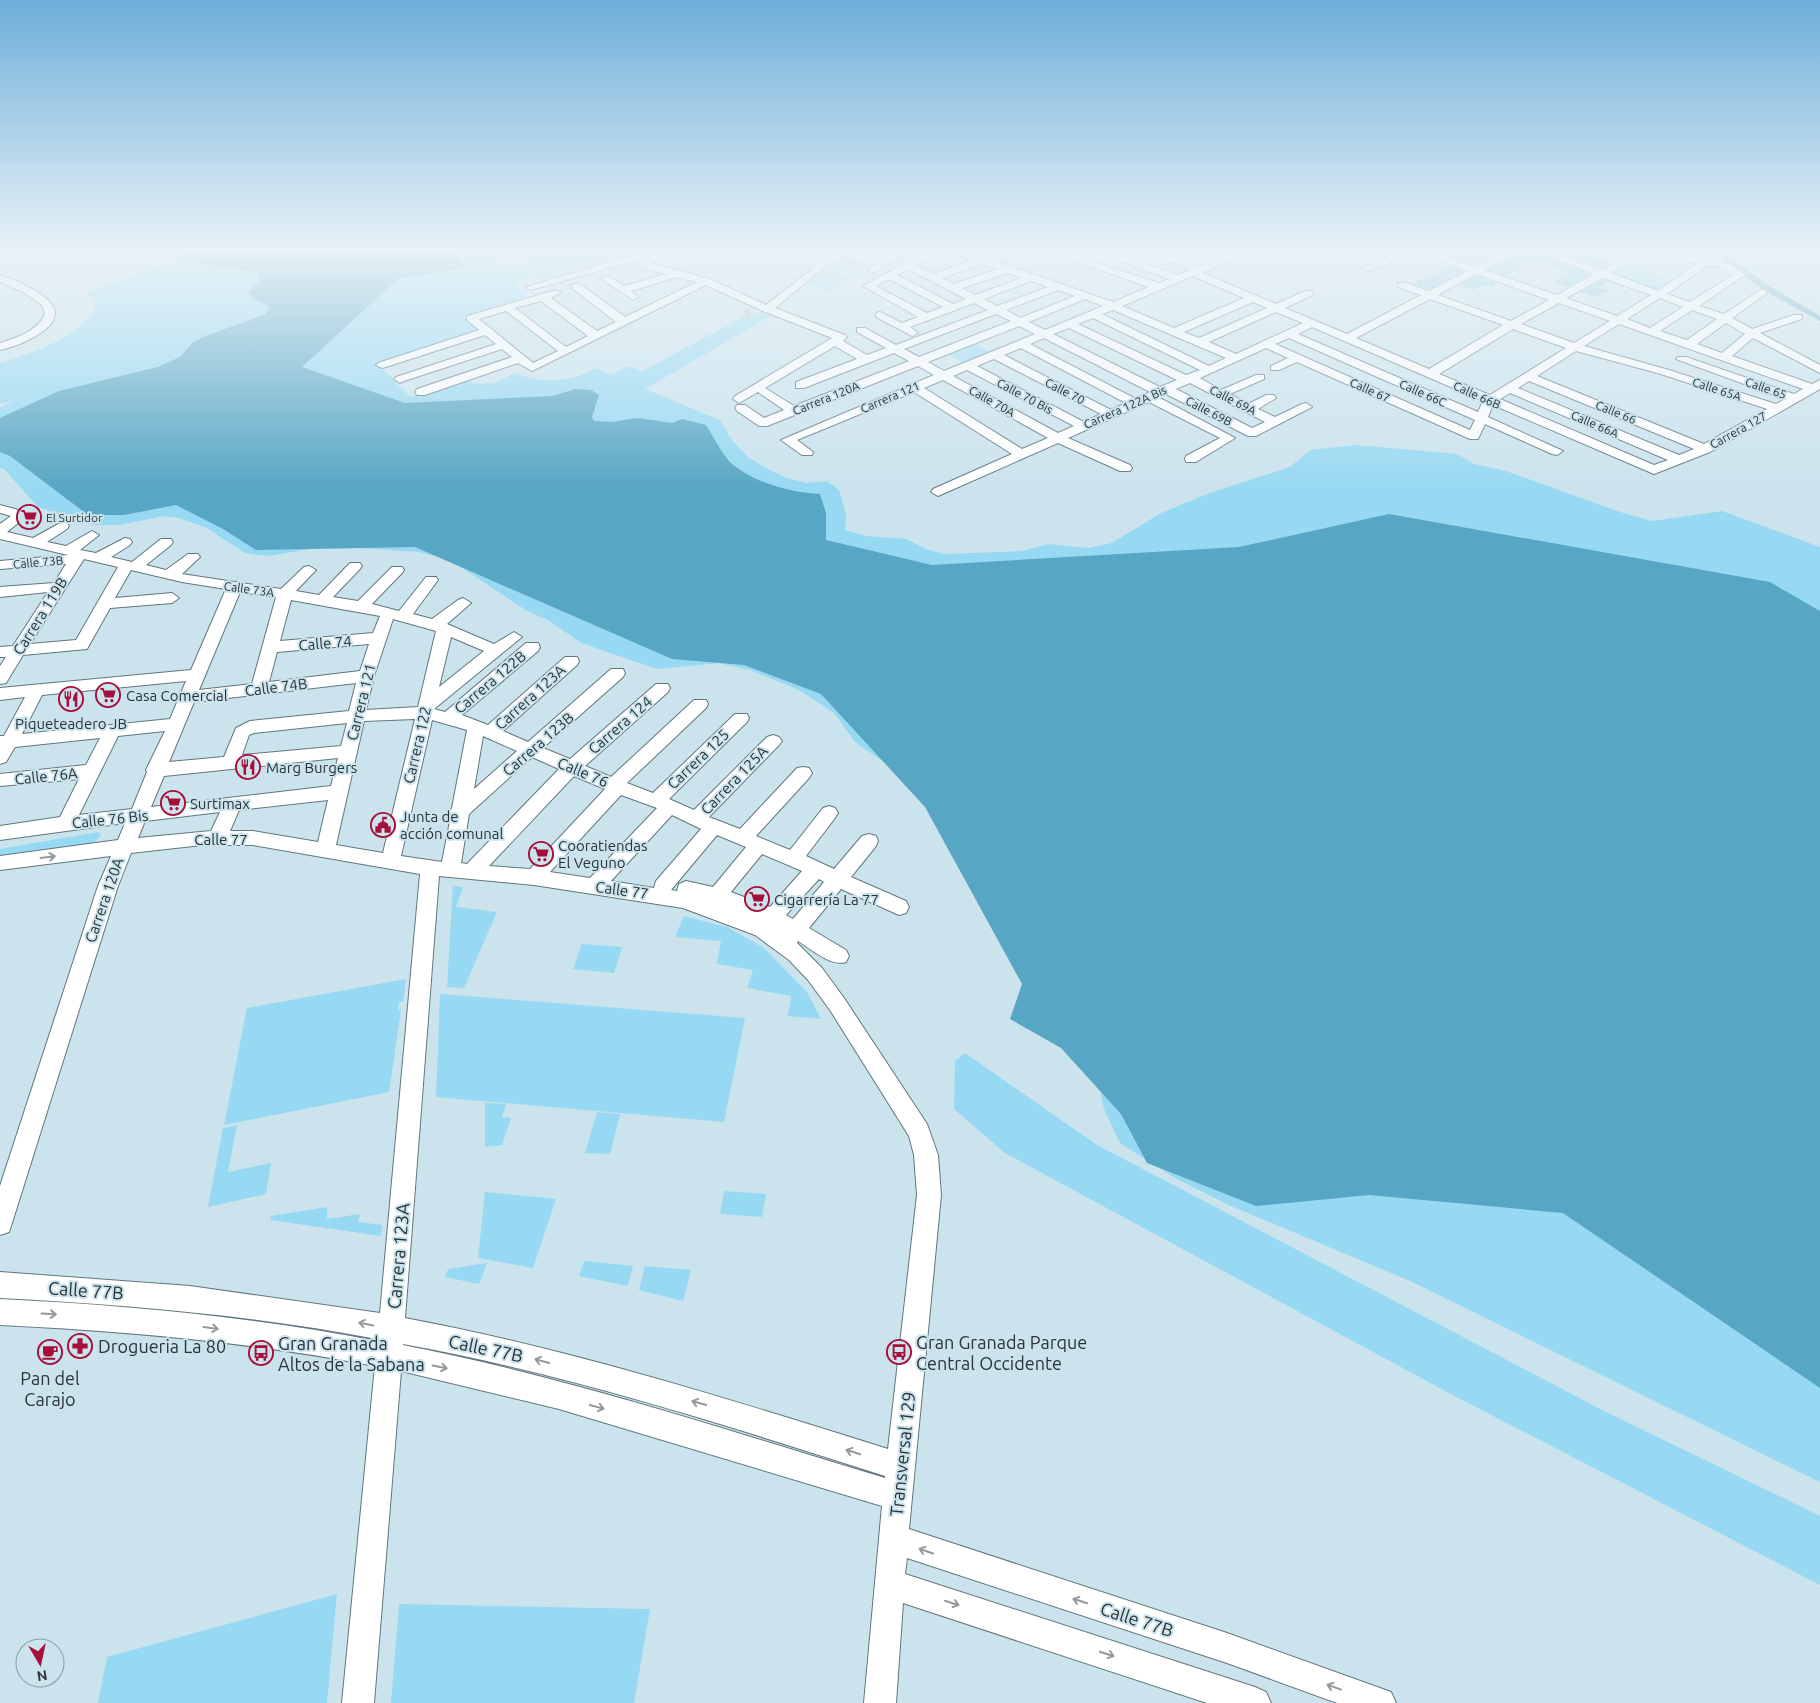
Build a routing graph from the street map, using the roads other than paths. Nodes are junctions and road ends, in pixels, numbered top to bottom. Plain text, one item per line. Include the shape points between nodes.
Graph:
1 (35, 331) edge
2 (539, 331) edge
3 (590, 331) edge
4 (605, 331) edge
5 (820, 331) edge
6 (864, 331) edge
7 (910, 331) edge
8 (939, 331) edge
9 (996, 331) edge
10 (1040, 331) edge
11 (1047, 331) edge
12 (1086, 331) edge
13 (1129, 331) edge
14 (1177, 331) edge
15 (1224, 331) edge
16 (1295, 331) edge
17 (1333, 331) edge
18 (1361, 331) edge
19 (1501, 331) edge
20 (1527, 331) edge
21 (1598, 331) edge
22 (1710, 331) edge
23 (487, 332) joint
24 (1651, 332) edge
25 (1754, 332) joint
26 (1043, 333) junction
27 (1289, 334) junction
28 (596, 336) junction
29 (922, 338) junction
30 (1349, 338) junction
31 (838, 339) junction
32 (1200, 342) junction
33 (1020, 343) junction
34 (1266, 344) junction
35 (504, 345) junction
36 (1692, 346) junction
37 (0, 347) edge
38 (1574, 347) junction
39 (895, 349) junction
40 (565, 351) junction
41 (813, 354) junction
42 (994, 354) junction
43 (1724, 357) junction
44 (521, 358) junction
45 (1236, 358) junction
46 (1297, 358) junction
47 (1682, 359) junction
48 (867, 360) junction
49 (919, 362) junction
50 (382, 365) dead end
51 (968, 365) junction
52 (1275, 368) dead end
53 (1819, 368) edge
54 (840, 370) junction
55 (1209, 370) junction
56 (1326, 371) junction
57 (1665, 372) junction
58 (1430, 374) junction
59 (943, 375) junction
60 (1260, 376) dead end
61 (1312, 376) dead end
62 (1527, 376) junction
63 (787, 377) dead end
64 (400, 379) dead end
65 (1188, 379) junction
66 (1355, 383) junction
67 (800, 385) junction
68 (915, 386) junction
69 (1816, 386) edge
70 (1509, 388) junction
71 (763, 391) dead end
72 (421, 392) dead end
73 (1340, 392) dead end
74 (1158, 393) junction
75 (1221, 394) junction
76 (980, 395) junction
77 (1386, 397) junction
78 (1270, 398) dead end
79 (1794, 398) junction
80 (822, 400) junction
81 (1489, 401) junction
82 (1135, 403) junction
83 (740, 404) joint
84 (1371, 405) dead end
85 (948, 408) junction
86 (1249, 408) junction
87 (1776, 408) junction
88 (1005, 409) junction
89 (793, 411) junction
90 (1420, 412) junction
91 (1110, 414) junction
92 (1307, 414) dead end
93 (846, 415) junction
94 (1481, 418) junction
95 (1404, 421) dead end
96 (1274, 422) junction
97 (972, 423) junction
98 (1032, 424) junction
99 (1083, 426) junction
100 (1252, 433) joint
101 (1474, 436) joint
102 (1058, 438) junction
103 (998, 439) junction
104 (1705, 449) junction
105 (1557, 451) dead end
106 (807, 452) dead end
107 (1021, 454) junction
108 (1191, 459) dead end
109 (1680, 460) junction
110 (1124, 468) dead end
111 (1653, 469) joint
112 (938, 492) dead end
113 (1, 510) edge
114 (62, 526) dead end
115 (0, 531) edge
116 (0, 535) edge
117 (92, 535) dead end
118 (125, 542) dead end
119 (166, 542) dead end
120 (35, 543) junction
121 (75, 555) junction
122 (192, 557) dead end
123 (99, 558) junction
124 (0, 565) edge
125 (131, 566) junction
126 (355, 566) dead end
127 (309, 570) dead end
128 (397, 570) dead end
129 (169, 575) junction
130 (431, 580) dead end
131 (59, 587) junction
132 (234, 588) junction
133 (0, 592) edge
134 (284, 594) junction
135 (172, 598) dead end
136 (324, 599) junction
137 (463, 603) dead end
138 (105, 604) junction
139 (361, 606) junction
140 (395, 616) junction
141 (440, 626) junction
142 (514, 637) dead end
143 (379, 638) junction
144 (81, 646) joint
145 (532, 646) dead end
146 (271, 647) junction
147 (495, 650) junction
148 (18, 651) junction
149 (0, 652) edge
150 (571, 661) dead end
151 (617, 673) dead end
152 (196, 675) junction
153 (366, 676) junction
154 (0, 679) edge
155 (662, 688) dead end
156 (259, 689) junction
157 (37, 690) junction
158 (0, 694) edge
159 (187, 697) junction
160 (700, 704) dead end
161 (425, 710) junction
162 (357, 716) junction
163 (448, 718) junction
164 (741, 718) dead end
165 (175, 724) junction
166 (112, 730) junction
167 (483, 730) junction
168 (773, 741) dead end
169 (4, 742) edge
170 (531, 750) junction
171 (349, 751) junction
172 (0, 758) edge
173 (230, 763) junction
174 (572, 767) junction
175 (155, 770) junction
176 (92, 771) junction
177 (803, 773) dead end
178 (0, 780) edge
179 (616, 786) junction
180 (339, 792) junction
181 (233, 803) junction
182 (663, 803) junction
183 (458, 813) junction
184 (829, 813) dead end
185 (66, 823) junction
186 (705, 823) junction
187 (129, 832) junction
188 (0, 833) edge
189 (40, 833) junction
190 (218, 838) junction
191 (869, 841) dead end
192 (750, 842) junction
193 (0, 846) edge
194 (325, 850) junction
195 (793, 859) junction
196 (390, 861) junction
197 (0, 863) edge
198 (478, 865) junction
199 (440, 869) junction
200 (814, 870) junction
201 (539, 872) junction
202 (837, 879) junction
203 (598, 881) junction
204 (663, 886) junction
205 (718, 895) junction
206 (900, 907) dead end
207 (768, 923) junction
208 (790, 937) junction
209 (839, 956) dead end
210 (0, 1223) edge
211 (0, 1285) edge
212 (0, 1312) edge
213 (392, 1329) junction
214 (389, 1356) junction
215 (900, 1467) junction
216 (897, 1496) junction
217 (894, 1540) junction
218 (889, 1583) junction
219 (358, 1703) edge
220 (880, 1703) edge
221 (1255, 1703) edge
222 (1380, 1703) edge

1 - 37 street
2 - 40 street
3 - 28 street
4 - 28 street
5 - 31 street
6 - 39 street, Calle 70A
7 - 29 street
8 - 29 street
9 - 49 street, Carrera 120A
10 - 26 street, Calle 69B
11 - 26 street, Carrera 121
12 - 65 street, Calle 69A
13 - 55 street
14 - 32 street
15 - 32 street
16 - 27 street, Carrera 122A Bis
17 - 30 street, Calle 66B
18 - 30 street
19 - 58 street
20 - 38 street, Calle 65A
21 - 38 street
22 - 36 street
23 - 35 street
23 - 50 street
24 - 36 street
25 - 43 street
25 - 53 street
26 - 33 street, Carrera 121
26 - 74 street, Calle 69B
27 - 34 street, Carrera 122A Bis
27 - 94 street, Calle 66C
28 - 40 street
29 - 39 street
30 - 58 street, Calle 66B
31 - 41 street
31 - 48 street
32 - 45 street
33 - 42 street, Carrera 121
33 - 82 street
34 - 45 street, Carrera 122A Bis
34 - 46 street, Calle 67
35 - 44 street
35 - 64 street
36 - 43 street
36 - 47 street
38 - 57 street, Calle 65A
38 - 62 street
39 - 48 street
39 - 49 street, Calle 70A
40 - 44 street via 532,368
41 - 54 street
41 - 83 street
42 - 51 street, Carrera 121
42 - 91 street, Calle 70
43 - 69 street
44 - 72 street
45 - 55 street, Carrera 122A Bis
46 - 52 street
46 - 56 street, Calle 67
47 - 57 street
47 - 79 street, Calle 65
48 - 54 street
49 - 59 street, Calle 70A
49 - 80 street, Carrera 120A
51 - 59 street, Carrera 121
51 - 99 street, Calle 70 Bis
54 - 67 street
55 - 65 street, Carrera 122A Bis
56 - 61 street
56 - 66 street, Calle 67
57 - 87 street, Calle 65A
58 - 81 street, Calle 66B
59 - 68 street, Carrera 121
59 - 76 street, Calle 70A
60 - 75 street
62 - 70 street
62 - 104 street, Calle 66
63 - 67 street
65 - 74 street, Carrera 122A Bis
65 - 75 street, Calle 69A
66 - 73 street
66 - 77 street, Calle 67
67 - 80 street
68 - 85 street
68 - 93 street, Carrera 121
69 - 79 street, Carrera 127
70 - 81 street
70 - 109 street, Calle 66A
71 - 89 street
74 - 82 street, Carrera 122A Bis
74 - 100 street, Calle 69B
74 - 108 street via 1229,438
75 - 86 street, Calle 69A
76 - 85 street
76 - 88 street, Calle 70A
77 - 84 street
77 - 90 street, Calle 67
78 - 86 street
79 - 87 street, Carrera 127
80 - 89 street, Carrera 120A
80 - 93 street
81 - 94 street
81 - 111 street, Calle 66B
82 - 91 street, Carrera 122A Bis
83 - 89 street, Carrera 120A via 763,423
85 - 97 street
86 - 96 street, Calle 69A
87 - 104 street, Carrera 127
88 - 97 street
88 - 98 street, Calle 70A
90 - 95 street
90 - 101 street, Calle 67
91 - 99 street, Carrera 122A Bis
92 - 96 street via 1294,413
93 - 106 street, Carrera 121 via 787,440
94 - 101 street
94 - 105 street, Calle 66C
96 - 100 street
97 - 103 street
98 - 102 street, Calle 70A
98 - 103 street
99 - 102 street, Carrera 122A Bis
102 - 107 street, Carrera 122A Bis
102 - 110 street, Calle 70A
103 - 107 street
104 - 109 street, Carrera 127
107 - 112 street, Carrera 122A Bis
109 - 111 street, Carrera 127
113 - 115 street via 21,515
114 - 120 street
116 - 120 street, Calle 73A
117 - 121 street
118 - 123 street
119 - 125 street
120 - 121 street, Calle 73A
121 - 123 street, Calle 73A
121 - 124 street, Calle 73B
121 - 131 street, Carrera 119B
122 - 129 street
123 - 125 street, Calle 73A
125 - 129 street, Calle 73A
125 - 138 street
126 - 136 street
127 - 134 street
128 - 139 street
129 - 132 street, Calle 73A
130 - 140 street, Carrera 121
131 - 133 street
131 - 148 street, Carrera 119B
132 - 134 street, Calle 73A
132 - 152 street, Carrera 120A
134 - 136 street, Calle 73A
134 - 146 street
135 - 138 street
136 - 139 street, Calle 73A
137 - 141 street
138 - 144 street
139 - 140 street, Calle 73A
140 - 141 street, Calle 73A
140 - 143 street, Carrera 121
141 - 147 street, Calle 73A
141 - 161 street, Carrera 122
142 - 147 street
143 - 146 street, Calle 74
143 - 153 street, Carrera 121
144 - 148 street
145 - 163 street, Carrera 122B
146 - 156 street
147 - 161 street
148 - 149 street
148 - 154 street, Carrera 119B
150 - 167 street, Carrera 123A
151 - 170 street, Carrera 123B
152 - 157 street
152 - 159 street, Carrera 120A
153 - 156 street, Calle 74B
153 - 162 street, Carrera 121
155 - 174 street, Carrera 124
156 - 159 street, Calle 74B
157 - 158 street
157 - 169 street
159 - 165 street, Carrera 120A
160 - 179 street
161 - 162 street, Calle 76
161 - 163 street, Calle 76
161 - 196 street, Carrera 122
162 - 171 street, Carrera 121
162 - 173 street, Calle 76 via 250,727 242,732
163 - 167 street, Calle 76
164 - 182 street, Carrera 125
165 - 166 street
165 - 175 street, Carrera 120A
166 - 169 street
166 - 176 street
167 - 170 street, Calle 76
167 - 183 street, Carrera 123A
168 - 186 street, Carrera 125A
169 - 172 street
170 - 174 street, Calle 76
170 - 183 street, Carrera 123B
171 - 173 street
171 - 180 street, Carrera 121
173 - 175 street
174 - 179 street, Calle 76
174 - 198 street, Carrera 124
175 - 187 street, Carrera 120A
176 - 178 street, Calle 76A
176 - 185 street
177 - 192 street
179 - 182 street, Calle 76
179 - 201 street
180 - 181 street, Calle 76 Bis
180 - 194 street, Carrera 121
181 - 187 street, Calle 76 Bis
181 - 190 street
182 - 186 street, Calle 76
182 - 203 street, Carrera 125
183 - 199 street, Carrera 123A
184 - 195 street
185 - 187 street, Calle 76 Bis
185 - 189 street, Calle 76 Bis
186 - 192 street, Calle 76
186 - 204 street, Carrera 125A
187 - 189 street, Calle 77 via 96,829
187 - 190 street, Calle 77 via 176,840
197 -> 187 street, Calle 77
187 - 210 street, Carrera 120A via 90,939
188 - 189 street, Calle 76 Bis
189 - 193 street, Calle 77
190 - 194 street, Calle 77 via 253,838
191 - 202 street
192 - 195 street, Calle 76
192 - 205 street
194 - 196 street, Calle 77
195 - 200 street, Calle 76
196 - 199 street, Calle 77
198 - 199 street, Calle 77
198 - 201 street, Calle 77
199 - 213 street, Carrera 123A
200 - 202 street, Calle 76
200 - 207 street
201 - 203 street, Calle 77
202 - 206 street, Calle 76
202 - 208 street
203 - 204 street
203 - 207 street, Calle 77
204 - 205 street
205 - 207 street
207 - 208 street
208 - 209 street
208 - 215 street, Transversal 129 via 905,1108 919,1132 926,1155 929,1195
213 -> 211 street, Calle 77B via 216,1302
212 -> 214 street, Calle 77B via 183,1324
213 - 214 street, Carrera 123A
215 -> 213 street, Calle 77B via 628,1383 528,1357
214 -> 216 street, Calle 77B via 634,1417
214 - 219 street, Carrera 123A
215 - 216 street, Transversal 129
216 - 217 street, Transversal 129
217 - 218 street, Transversal 129
222 -> 217 street, Calle 77B via 1227,1648
218 - 220 street, Transversal 129
218 -> 221 street

